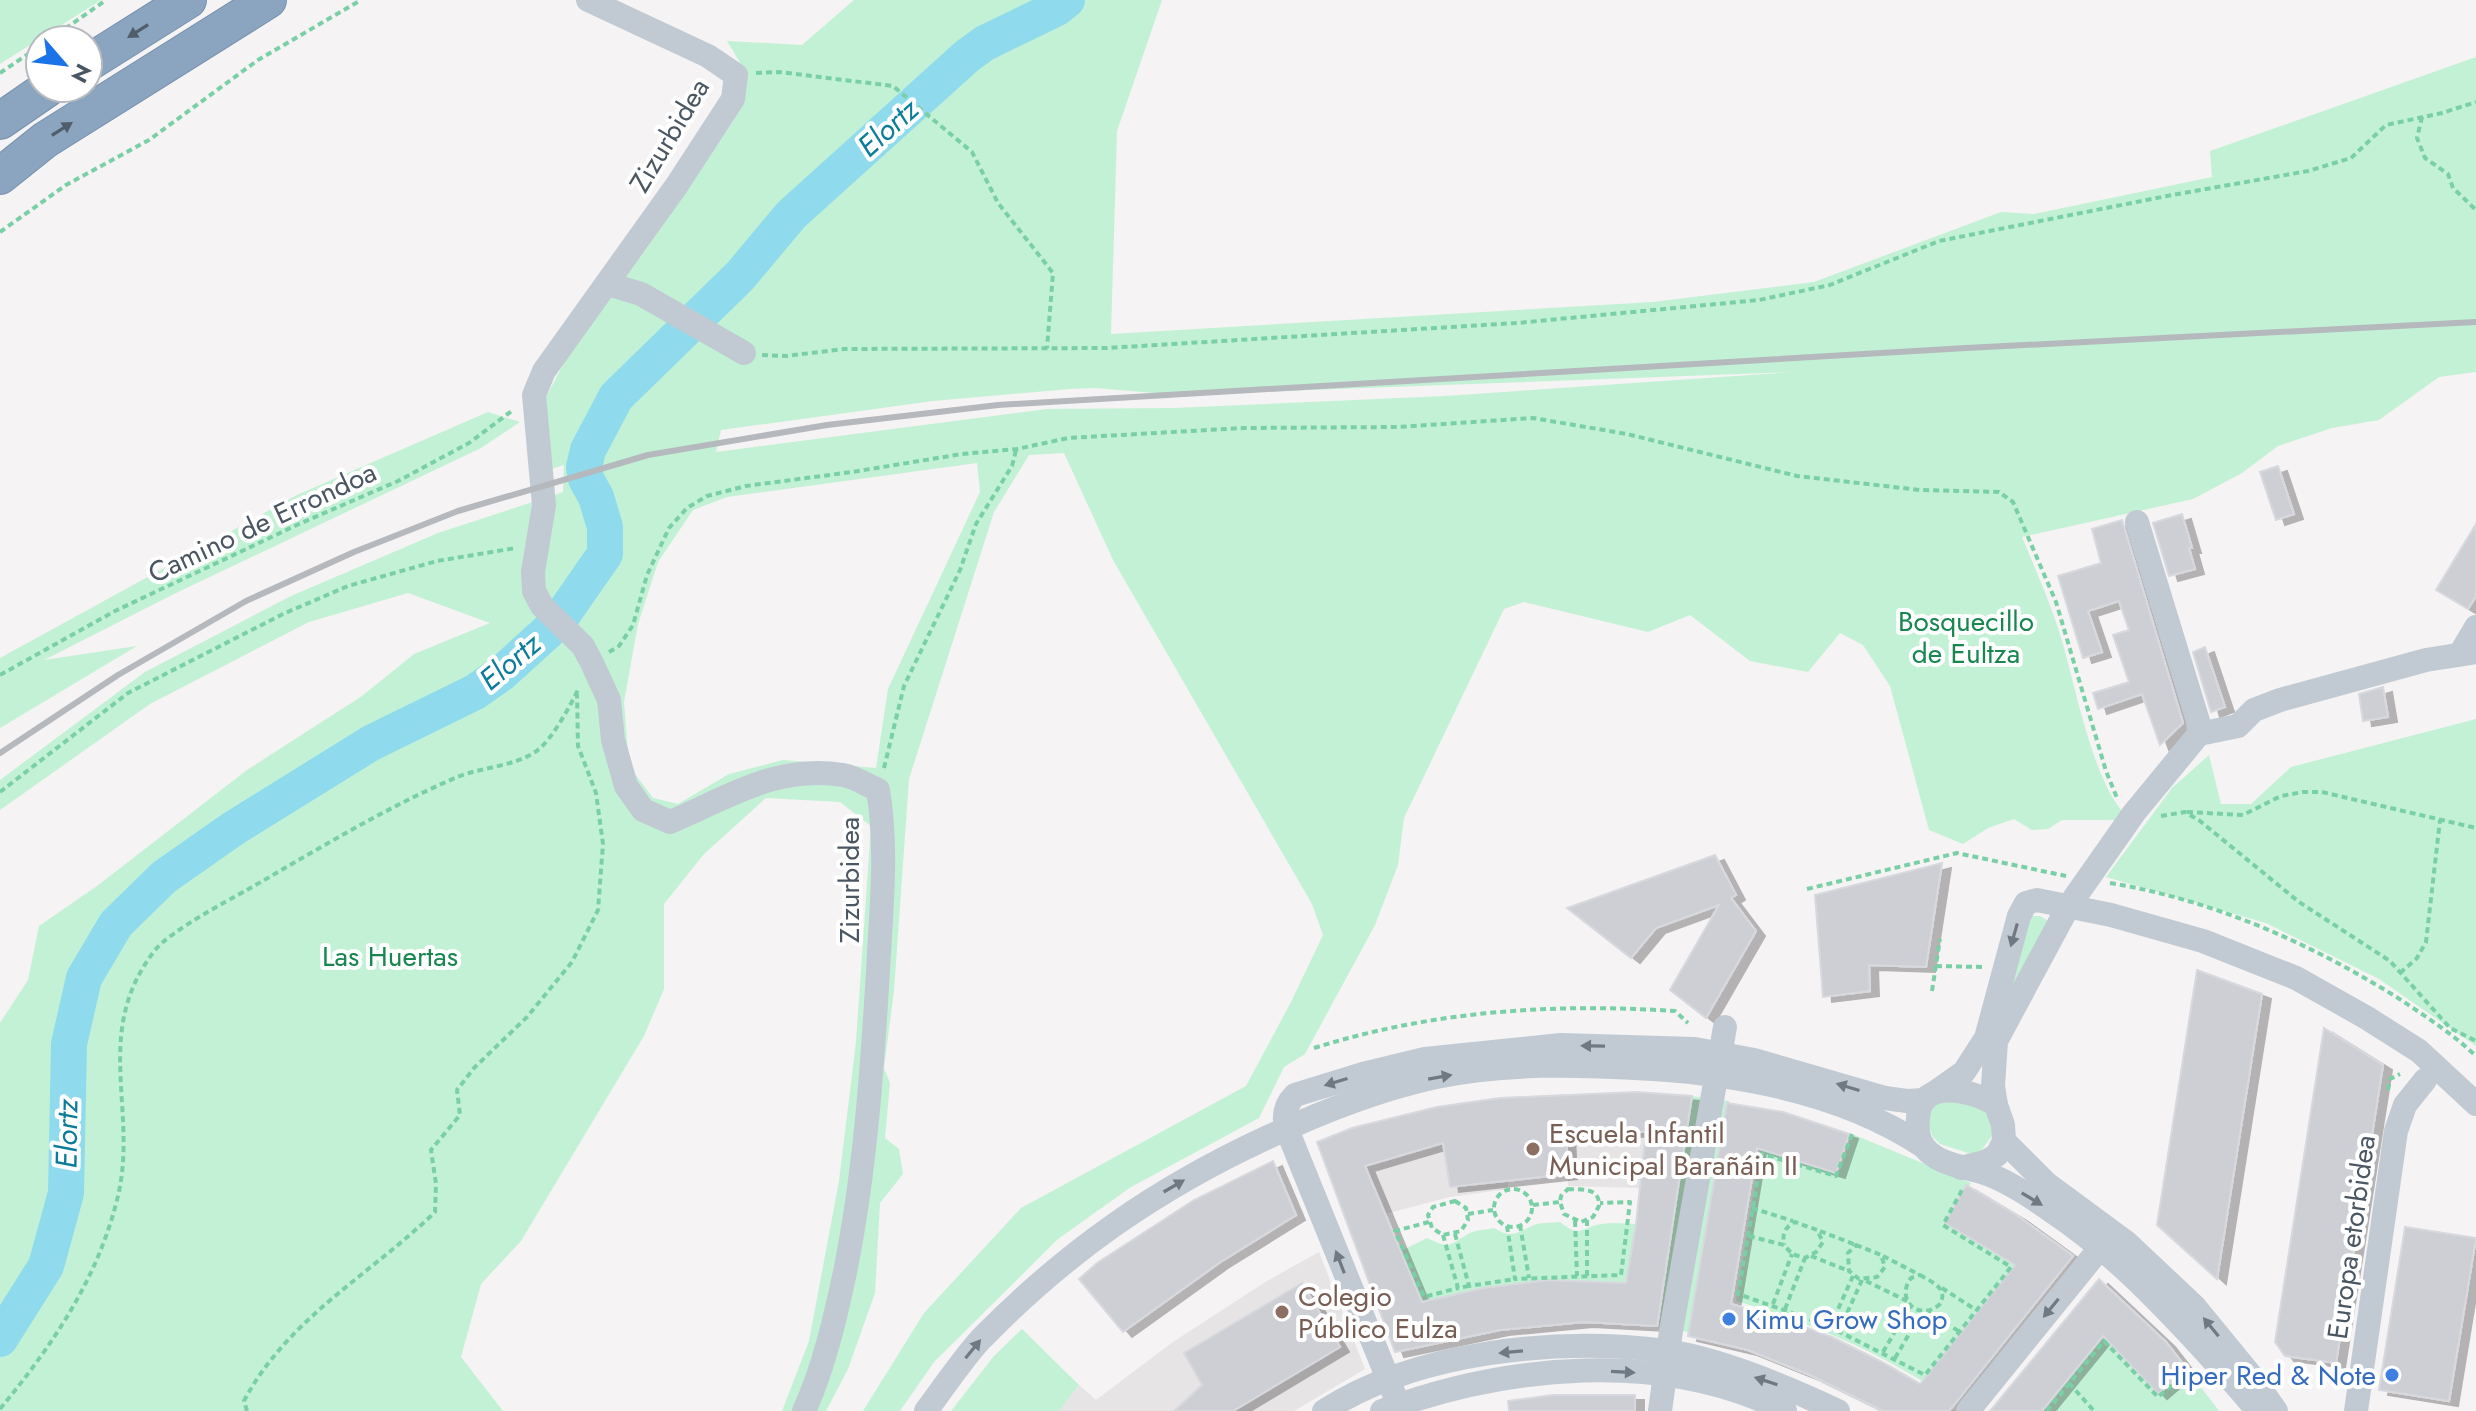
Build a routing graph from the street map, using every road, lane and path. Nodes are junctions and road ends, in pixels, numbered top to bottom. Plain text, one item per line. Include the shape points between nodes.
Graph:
1 (106, 0) edge
2 (188, 0) edge
3 (268, 0) edge
4 (361, 0) edge
5 (588, 0) edge
6 (72, 24) edge
7 (104, 53) edge
8 (24, 57) edge
9 (0, 73) edge
10 (736, 75) junction
11 (2476, 102) edge
12 (25, 104) edge
13 (2422, 117) junction
14 (0, 121) edge
15 (0, 176) edge
16 (2476, 210) edge
17 (0, 232) edge
18 (608, 284) junction
19 (1047, 348) junction
20 (744, 353) joint
21 (534, 395) junction
22 (1017, 449) junction
23 (2137, 522) dead end
24 (538, 546) junction
25 (2476, 627) edge
26 (2468, 653) edge
27 (592, 663) junction
28 (0, 675) edge
29 (577, 692) junction
30 (2199, 734) junction
31 (878, 790) junction
32 (0, 792) edge
33 (2124, 806) dead end
34 (2185, 812) junction
35 (2155, 817) dead end
36 (2440, 820) junction
37 (2476, 828) edge
38 (2068, 907) junction
39 (1940, 939) dead end
40 (1936, 966) junction
41 (2005, 967) junction
42 (2400, 973) junction
43 (1932, 991) dead end
44 (1688, 1023) dead end
45 (1725, 1027) dead end
46 (2476, 1041) edge
47 (1314, 1048) dead end
48 (1718, 1064) junction
49 (2425, 1080) dead end
50 (1931, 1096) junction
51 (2476, 1104) edge
52 (1996, 1105) junction
53 (1286, 1127) junction
54 (1852, 1134) dead end
55 (2004, 1141) junction
56 (1923, 1146) junction
57 (1964, 1174) junction
58 (1560, 1202) junction
59 (1600, 1203) junction
60 (1533, 1205) junction
61 (1752, 1208) junction
62 (1493, 1210) junction
63 (1468, 1214) junction
64 (1587, 1220) junction
65 (1575, 1221) junction
66 (1429, 1222) junction
67 (1795, 1222) junction
68 (1520, 1225) junction
69 (1507, 1226) junction
70 (1817, 1230) junction
71 (1455, 1234) junction
72 (1443, 1235) junction
73 (1748, 1235) junction
74 (1784, 1245) junction
75 (1856, 1245) junction
76 (2100, 1248) junction
77 (1792, 1254) junction
78 (1881, 1255) junction
79 (1808, 1257) junction
80 (1851, 1273) junction
81 (1920, 1275) junction
82 (1577, 1276) junction
83 (1587, 1276) junction
84 (1529, 1278) junction
85 (1515, 1279) junction
86 (1863, 1280) junction
87 (1469, 1286) junction
88 (1940, 1287) junction
89 (1458, 1288) junction
90 (1908, 1304) junction
91 (1773, 1305) junction
92 (1785, 1309) junction
93 (1976, 1310) junction
94 (1922, 1312) junction
95 (1928, 1312) junction
96 (1830, 1327) junction
97 (1839, 1331) junction
98 (1960, 1332) junction
99 (1883, 1352) junction
100 (1895, 1358) junction
101 (1666, 1363) junction
102 (2190, 1369) dead end
103 (1386, 1378) junction
104 (2069, 1383) junction
105 (2052, 1405) junction
106 (0, 1409) edge
107 (1394, 1409) edge
108 (247, 1411) edge
109 (804, 1411) edge
110 (926, 1411) edge
111 (1324, 1411) edge
112 (1660, 1411) edge
113 (1785, 1411) edge
114 (1838, 1411) edge
115 (1968, 1411) edge
116 (2047, 1411) edge
117 (2058, 1411) edge
118 (2094, 1411) edge
119 (2257, 1411) edge
120 (2276, 1411) edge
121 (2356, 1411) edge

1 - 6 path
2 -> 7 highway
15 -> 3 highway via 45,140
4 - 17 path via 258,60 149,140 66,185
5 - 10 street, Zizurbidea via 708,56
8 - 9 path
10 - 18 street, Zizurbidea via 733,99
10 - 19 path via 779,72 893,86 972,152 998,203 1053,273
11 - 13 path
12 - 14 highway
13 - 16 path via 2417,138 2425,158 2448,174 2453,188
13 - 19 path via 2386,125 2351,158 2308,171 1939,241 1830,285 1759,300 1517,323
18 - 20 street via 641,294
18 - 21 street, Zizurbidea via 544,371
19 - 20 path
21 - 24 street, Zizurbidea via 544,505
21 - 28 path, Camino de Errondoa via 469,443 410,475 115,611
22 - 27 path via 746,486 707,496 669,528 647,575 633,625 619,646
22 - 31 path via 976,524 960,570 904,686
22 - 33 path via 1068,438 1533,418 1627,434 1797,476 1920,490 1999,492 2013,502 2056,602 2112,790
23 - 30 street
24 - 27 street, Zizurbidea via 534,591
24 - 32 path via 437,561 348,586 283,614 128,693
25 - 26 street
26 - 30 street via 2280,700 2254,710 2238,726
27 - 29 path
27 - 31 street, Zizurbidea via 609,700 626,786 643,810 656,816 670,822 755,783 799,774 845,775
29 - 106 path via 538,751 457,777 395,806 215,908 159,946 130,993 121,1027 123,1162 118,1199 78,1302 38,1364
29 - 108 path via 578,746 596,793 603,844 598,910 572,962 457,1090 460,1115 431,1150 435,1212 274,1353 244,1401
30 - 38 street via 2134,813
31 - 109 street, Zizurbidea via 885,849 858,1205 834,1325
34 - 35 path
34 - 36 path via 2243,815 2281,796 2322,792
34 - 42 path
36 - 37 path
36 - 42 path via 2426,942
38 -> 41 street via 2037,900 2026,903
38 - 51 street via 2203,941 2296,978 2419,1051
38 - 52 street via 1996,1041
39 - 40 path
40 - 41 path
40 - 43 path
41 - 50 street via 1981,1047 1964,1072
42 - 46 path via 2450,1028
44 - 47 path via 1675,1011 1535,1008 1401,1025
45 - 48 street
50 -> 48 street via 1885,1098 1754,1060
48 - 53 street via 1572,1064 1438,1077 1366,1095
48 - 56 street via 1891,1124
48 - 101 street
49 - 121 street, Europa etorbidea via 2405,1105 2396,1131
50 - 52 street via 1964,1090
50 - 56 street via 1918,1109 1917,1132
52 - 55 street
103 -> 53 street
110 -> 53 street via 979,1342 1099,1233 1217,1161
54 - 61 path via 1836,1176 1762,1154
55 - 57 street via 1997,1155
120 -> 55 street via 2195,1307 2127,1243 2047,1184
56 - 57 street
57 -> 76 street via 1998,1178
57 - 93 path via 1943,1225 2011,1267
58 - 59 path via 1568,1189 1591,1190
58 - 60 path
58 - 65 path via 1564,1214
59 - 64 path
59 - 83 path via 1630,1202 1621,1275
60 - 62 path via 1519,1190 1498,1195
60 - 68 path via 1530,1217
61 - 67 path
61 - 73 path
62 - 63 path
62 - 69 path
63 - 66 path via 1455,1201 1433,1207
63 - 71 path via 1465,1226
64 - 65 path
64 - 83 path
65 - 82 path
66 - 72 path
66 - 89 path via 1395,1231 1424,1297
67 - 70 path
67 - 74 path via 1784,1232
68 - 69 path
68 - 84 path
69 - 85 path
70 - 75 path
70 - 79 path via 1823,1242
71 - 72 path
71 - 87 path
72 - 89 path
73 - 74 path
73 - 91 path via 1738,1294
74 - 77 path
75 - 78 path
75 - 80 path via 1848,1253
76 -> 115 street
76 - 119 street via 2133,1274
77 - 79 path
77 - 91 path
78 - 81 path
78 - 86 path via 1882,1273
79 - 80 path
79 - 92 path
80 - 86 path
80 - 96 path
81 - 88 path
81 - 90 path via 1904,1289
82 - 83 path
82 - 84 path
84 - 85 path
85 - 87 path
86 - 90 path
86 - 97 path
87 - 89 path
88 - 93 path
88 - 95 path via 1942,1300
90 - 94 path
90 - 99 path
91 - 92 path
92 - 96 path
93 - 98 path
94 - 95 path
94 - 100 path
95 - 98 path
96 - 97 path
97 - 99 path
98 - 100 path via 1925,1375
99 - 100 path
101 -> 103 street via 1589,1345 1483,1354
107 -> 101 street via 1481,1382
101 - 112 street
101 - 113 street
114 -> 101 street via 1787,1387
102 - 104 path via 2158,1397 2104,1341
103 - 107 street
103 - 111 street
104 - 105 path
104 - 118 path
105 - 116 path
105 - 117 path

